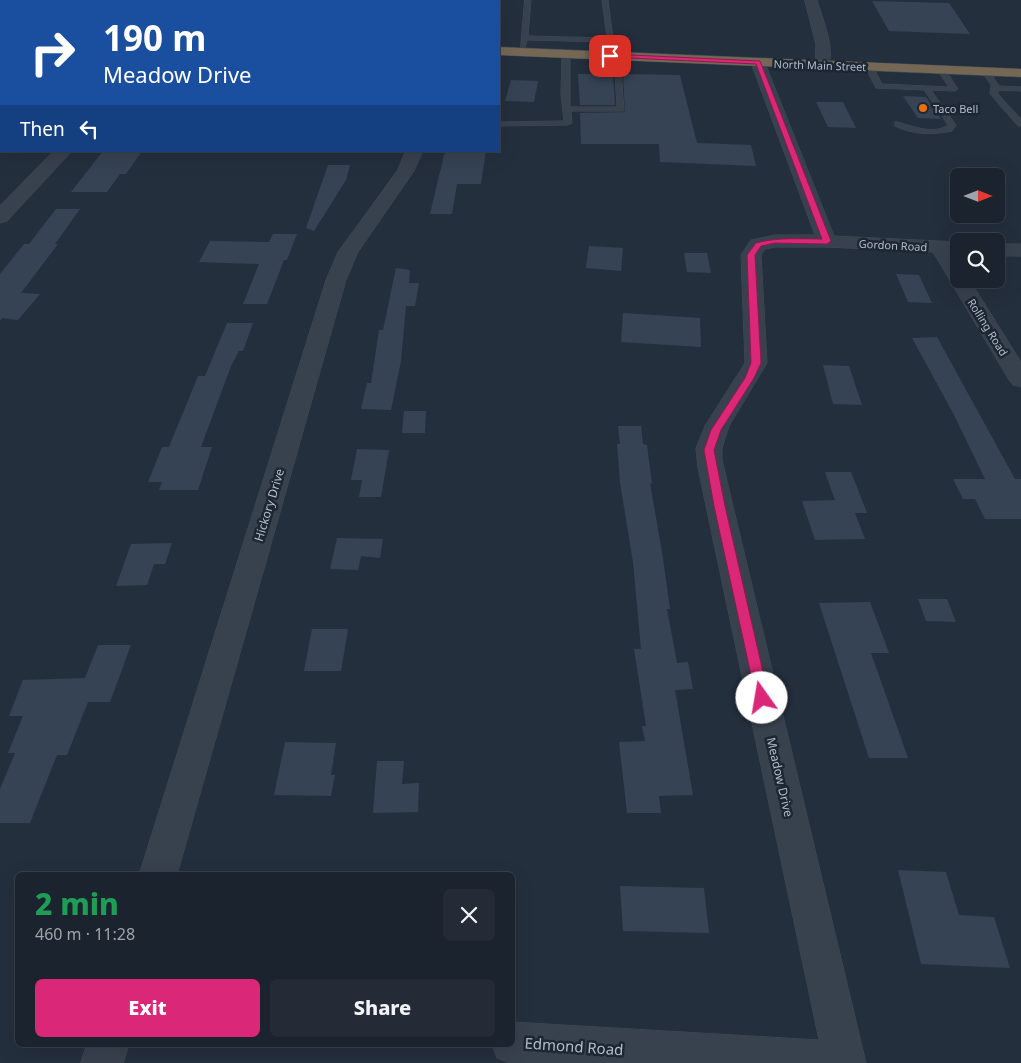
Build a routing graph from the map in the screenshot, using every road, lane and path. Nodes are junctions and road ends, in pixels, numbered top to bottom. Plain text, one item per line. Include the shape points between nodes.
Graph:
1 (528, 0) edge
2 (605, 0) edge
3 (811, 0) edge
4 (610, 40) junction
5 (523, 45) junction
6 (500, 51) edge
7 (566, 54) junction
8 (614, 56) junction
9 (758, 62) junction
10 (822, 65) junction
11 (868, 67) junction
12 (941, 70) junction
13 (986, 72) junction
14 (1021, 74) edge
15 (926, 88) junction
16 (994, 88) junction
17 (1021, 89) edge
18 (567, 109) junction
19 (500, 124) edge
20 (898, 124) dead end
21 (1021, 124) edge
22 (63, 152) edge
23 (414, 152) edge
24 (0, 217) edge
25 (827, 241) junction
26 (949, 248) edge
27 (1005, 250) edge
28 (1021, 250) edge
29 (1021, 380) edge
30 (159, 872) edge
31 (515, 1042) edge
32 (107, 1047) edge
33 (102, 1063) edge
34 (845, 1063) edge

1 - 5 lane
2 - 4 lane
3 - 10 street via 823,45
4 - 5 lane
4 - 8 lane
5 - 6 highway, North Main Street
5 - 7 highway, North Main Street
7 - 8 highway, North Main Street
7 - 18 lane
8 - 9 highway, North Main Street
8 - 18 lane via 621,109
9 - 10 highway, North Main Street
9 - 25 street
10 - 11 highway, North Main Street
11 - 12 highway, North Main Street
11 - 15 lane via 880,86
12 - 13 highway, North Main Street
12 - 15 lane via 954,89
13 - 14 highway, North Main Street
13 - 16 lane
15 - 20 lane via 952,125 949,129 911,131
16 - 17 lane
16 - 21 lane via 994,94
18 - 19 lane via 568,123
22 - 24 street
23 - 30 street, Hickory Drive via 405,171 348,252 336,280
25 - 26 street, Gordon Road
25 - 34 street, Meadow Drive via 758,244 751,255 756,363 750,378 716,430 709,450 723,525
26 - 29 street, Rolling Road
27 - 28 street
31 - 34 street, Edmond Road
32 - 33 street

